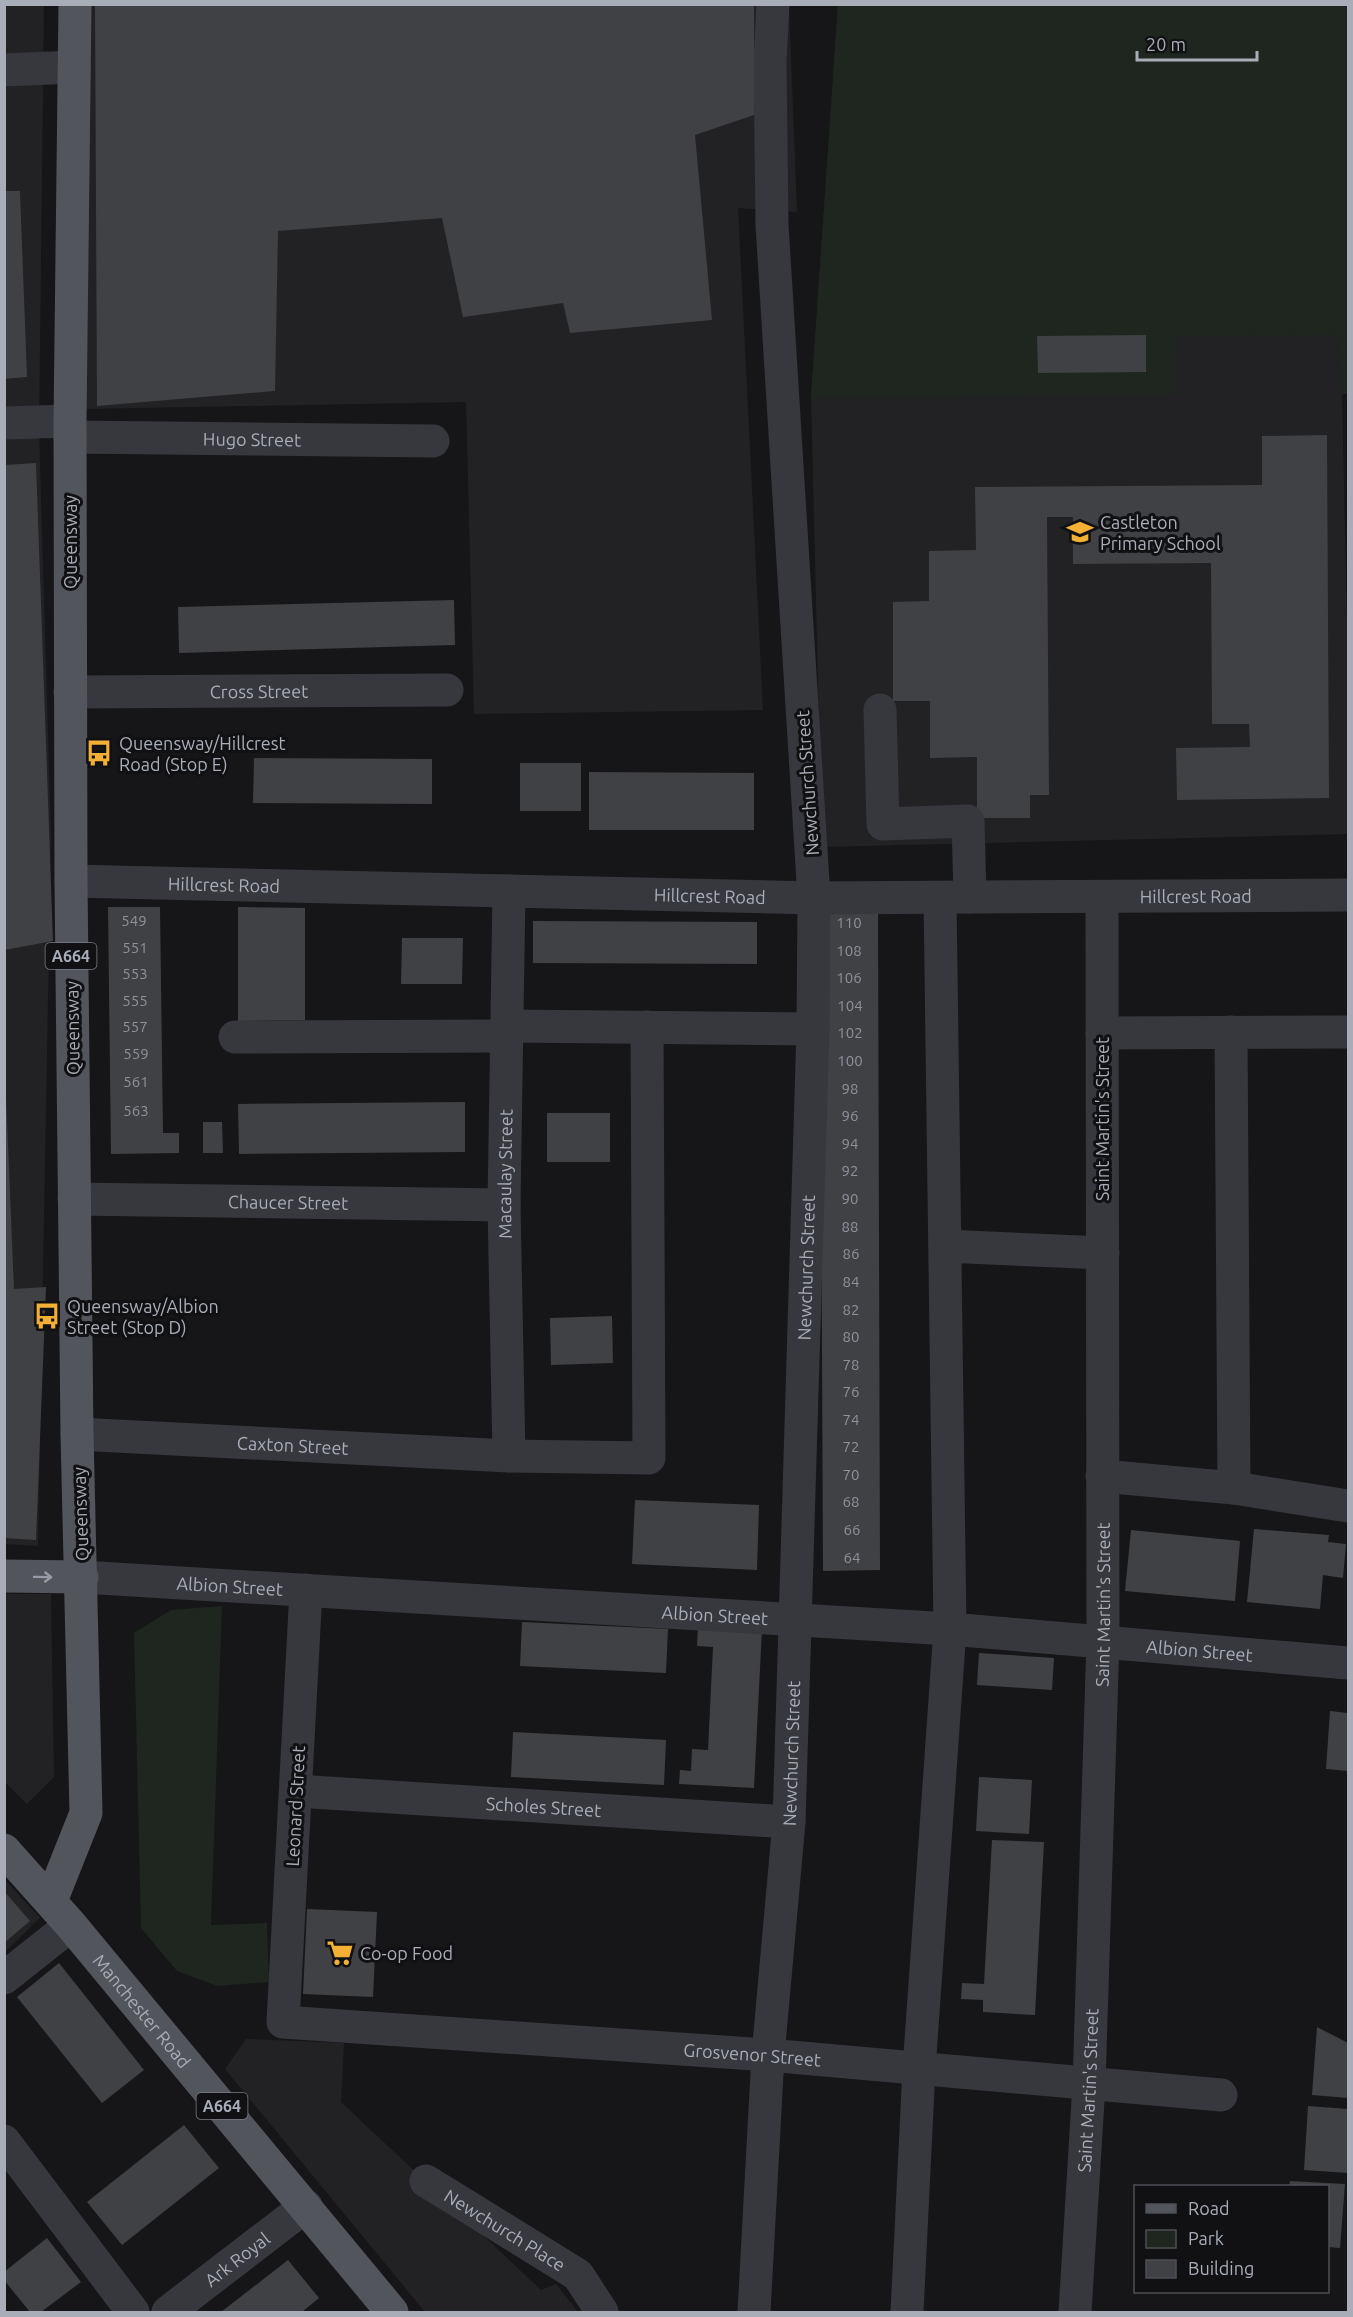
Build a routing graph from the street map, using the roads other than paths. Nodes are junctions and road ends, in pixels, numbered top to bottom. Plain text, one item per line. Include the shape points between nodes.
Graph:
1 (75, 4) edge
2 (772, 4) edge
3 (74, 68) junction
4 (4, 70) edge
5 (4, 423) edge
6 (70, 429) junction
7 (433, 441) dead end
8 (447, 690) dead end
9 (70, 692) junction
10 (880, 710) dead end
11 (71, 881) junction
12 (509, 891) junction
13 (1348, 895) edge
14 (1102, 897) junction
15 (814, 898) junction
16 (955, 898) junction
17 (647, 1027) junction
18 (813, 1029) junction
19 (508, 1031) junction
20 (1231, 1032) junction
21 (1348, 1032) edge
22 (1102, 1034) junction
23 (235, 1037) dead end
24 (74, 1199) junction
25 (504, 1205) junction
26 (945, 1246) junction
27 (1102, 1253) junction
28 (77, 1434) junction
29 (509, 1456) junction
30 (1102, 1476) junction
31 (1234, 1488) junction
32 (1348, 1506) edge
33 (4, 1576) edge
34 (82, 1577) junction
35 (306, 1590) junction
36 (794, 1621) junction
37 (950, 1629) junction
38 (1103, 1640) junction
39 (1348, 1663) edge
40 (296, 1791) junction
41 (789, 1822) junction
42 (4, 1850) edge
43 (61, 1913) junction
44 (4, 1978) edge
45 (283, 2022) joint
46 (768, 2055) junction
47 (919, 2069) junction
48 (1089, 2084) junction
49 (1221, 2095) dead end
50 (4, 2141) edge
51 (426, 2181) dead end
52 (306, 2206) junction
53 (133, 2313) edge
54 (168, 2313) edge
55 (392, 2313) edge
56 (602, 2313) edge
57 (754, 2313) edge
58 (907, 2313) edge
59 (1075, 2313) edge

1 - 3 main road, Queensway / A664
2 - 15 street, Newchurch Street via 772,225
3 - 4 street
3 - 6 main road, Queensway / A664
5 - 6 street, Hugo Street
6 - 7 street, Hugo Street
6 - 9 main road, Queensway / A664
8 - 9 street, Cross Street
9 - 11 main road, Queensway / A664
10 - 16 street via 884,824 968,821
11 - 12 street, Hillcrest Road
11 - 24 main road, Queensway / A664
12 - 15 street, Hillcrest Road
12 - 19 street, Macaulay Street
13 - 14 street, Hillcrest Road
14 - 16 street, Hillcrest Road
14 - 22 street, Saint Martin's Street
15 - 16 street, Hillcrest Road
15 - 18 street, Newchurch Street
16 - 26 street
17 - 18 street
17 - 19 street
17 - 29 street, Caxton Street via 649,1458
18 - 36 street, Newchurch Street
19 - 23 street
19 - 25 street, Macaulay Street
20 - 21 street
20 - 22 street
20 - 31 street
22 - 27 street, Saint Martin's Street
24 - 25 street, Chaucer Street
24 - 28 main road, Queensway / A664
25 - 29 street, Macaulay Street
26 - 27 street
26 - 37 street
27 - 30 street, Saint Martin's Street
28 - 29 street, Caxton Street
28 - 34 main road, Queensway / A664
30 - 31 street
30 - 38 street, Saint Martin's Street
31 - 32 street
33 -> 34 main road
34 - 35 street, Albion Street
34 - 43 main road, Queensway / A664 via 86,1814
35 - 36 street, Albion Street
35 - 40 street, Leonard Street
36 - 37 street, Albion Street
36 - 41 street, Newchurch Street
37 - 38 street, Albion Street
37 - 47 street
38 - 39 street, Albion Street
38 - 48 street, Saint Martin's Street
40 - 41 street, Scholes Street
40 - 45 street, Leonard Street
41 - 46 street, Newchurch Street
42 - 43 main road, Manchester Road / A664
43 - 44 street
43 - 52 main road, Manchester Road / A664
45 - 46 street, Grosvenor Street
46 - 47 street, Grosvenor Street
46 - 57 street, Newchurch Street
47 - 48 street, Grosvenor Street
47 - 58 street
48 - 49 street, Grosvenor Street
48 - 59 street, Saint Martin's Street
50 - 53 street
51 - 56 street, Newchurch Place via 578,2275
52 - 54 street, Ark Royal
52 - 55 main road, Manchester Road / A664

